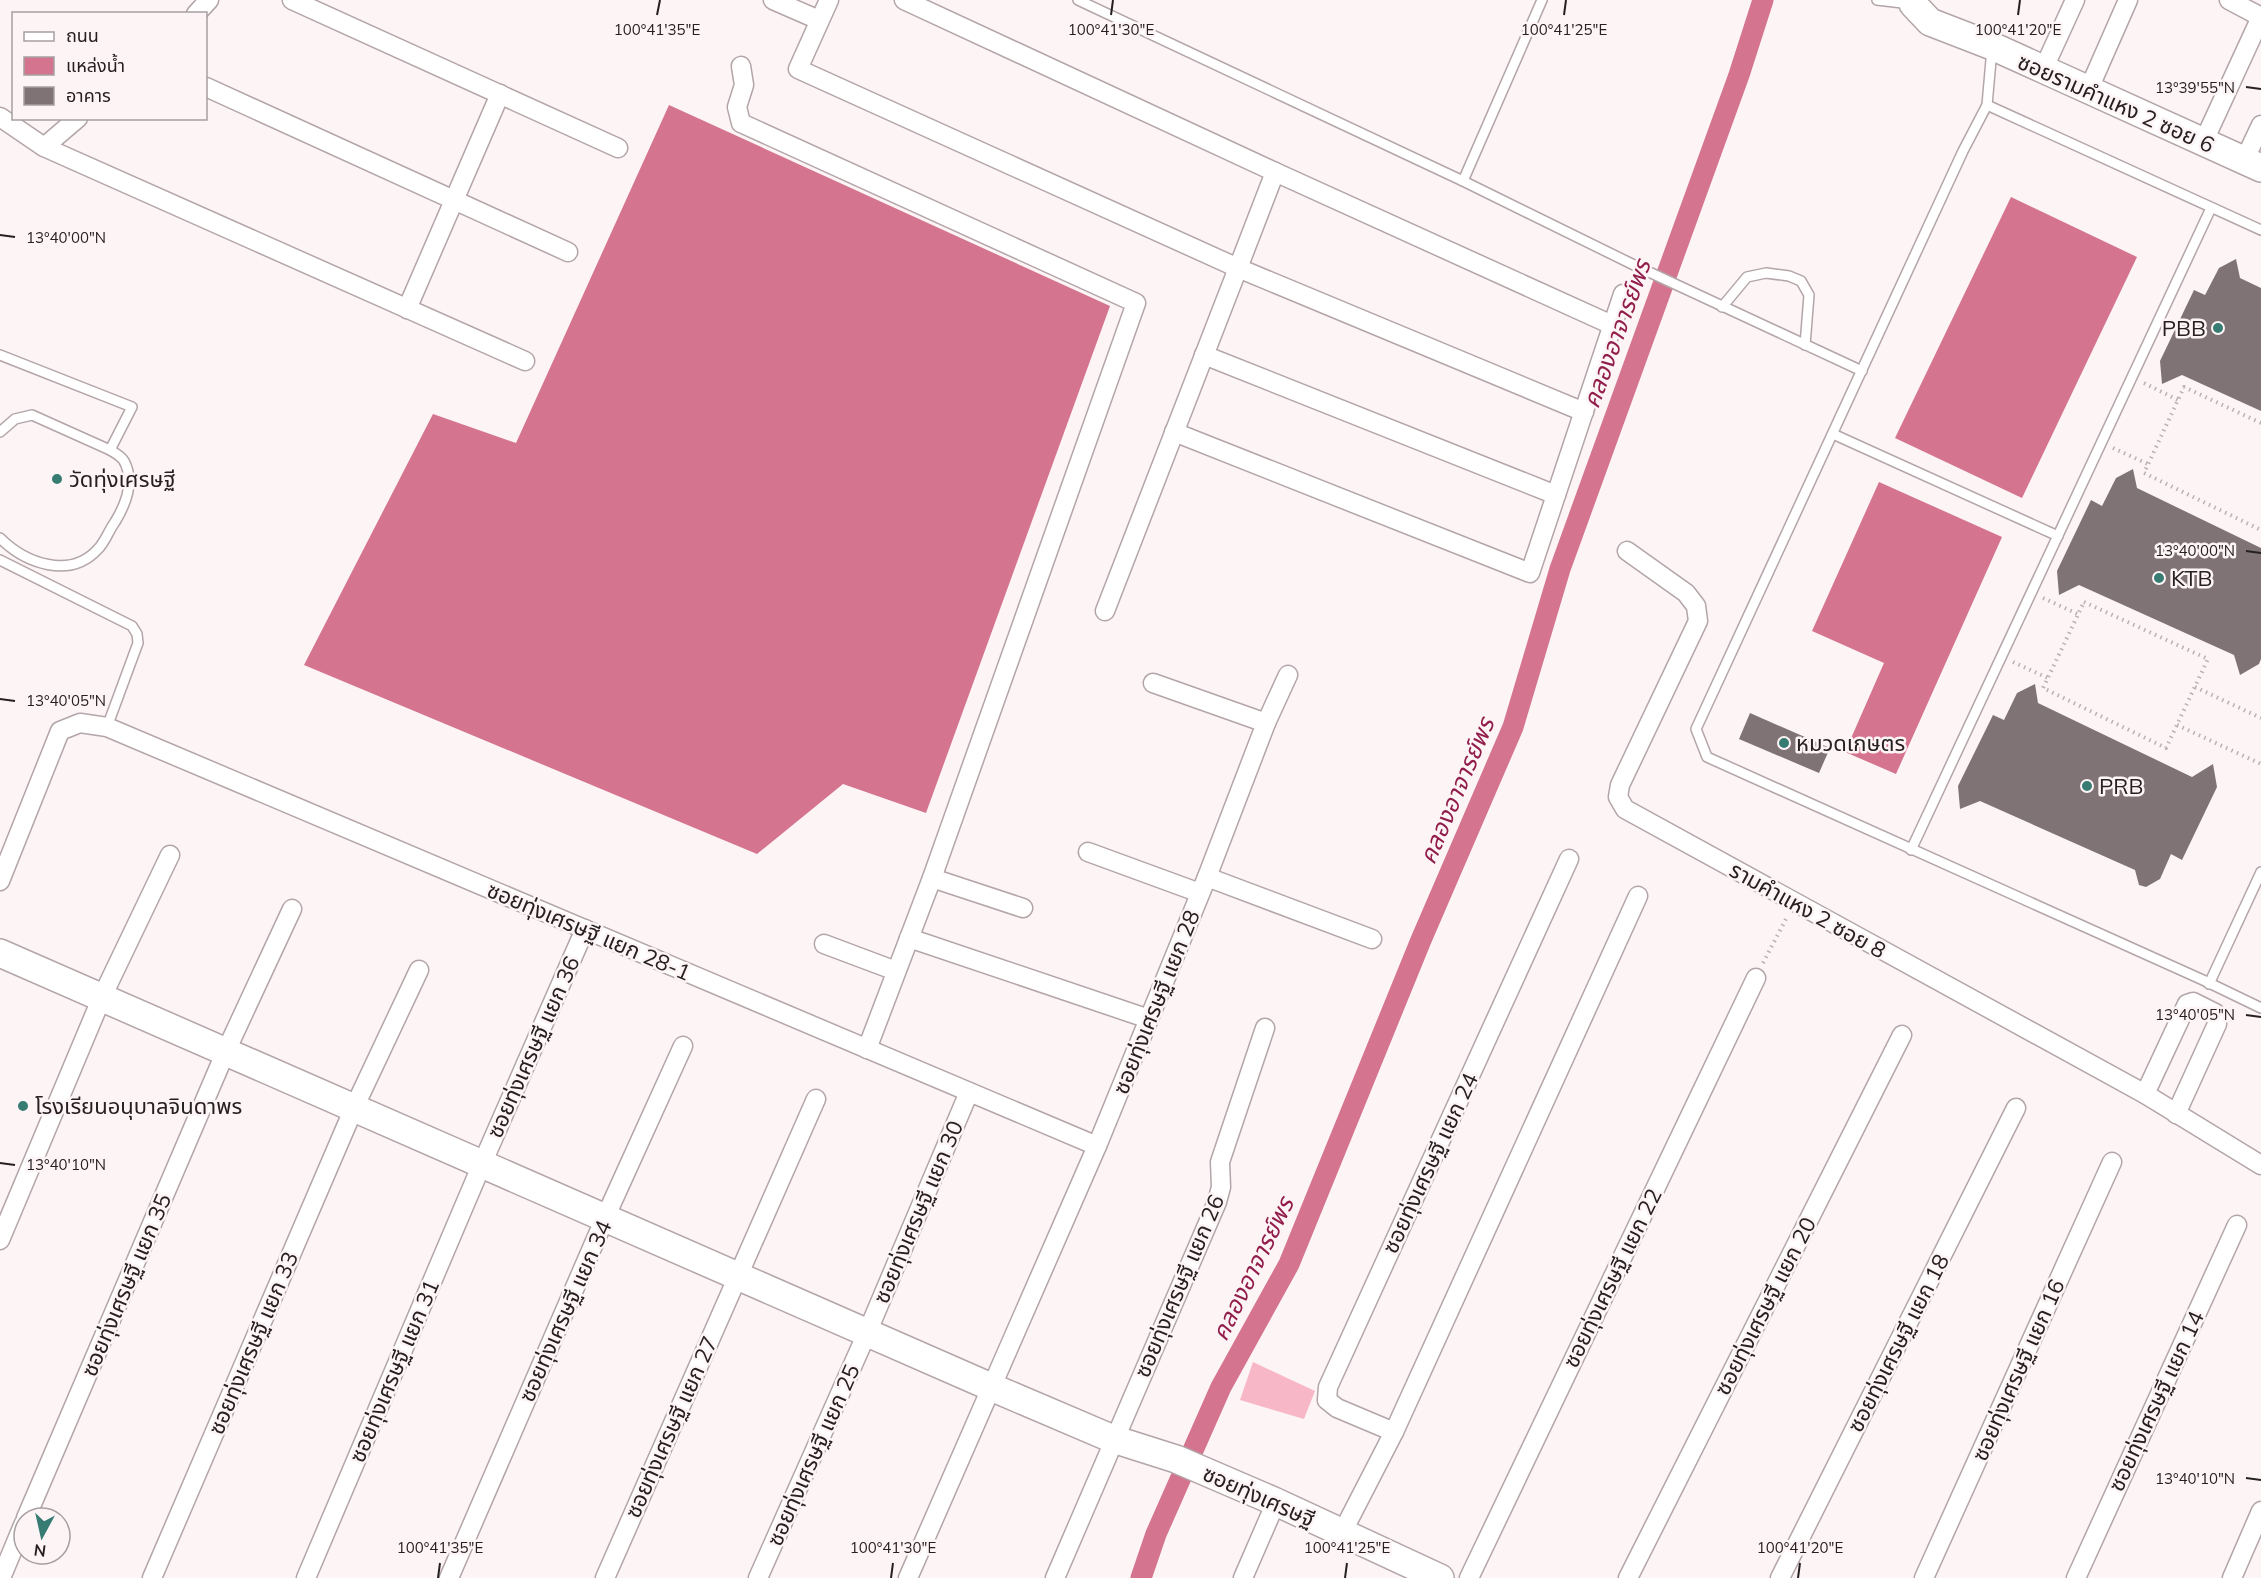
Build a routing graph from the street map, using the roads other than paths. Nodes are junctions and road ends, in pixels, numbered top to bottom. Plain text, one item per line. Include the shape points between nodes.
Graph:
1 (209, 0) edge
2 (292, 0) edge
3 (773, 0) edge
4 (829, 0) edge
5 (904, 0) edge
6 (1078, 0) edge
7 (1542, 0) edge
8 (1877, 0) edge
9 (2075, 0) edge
10 (2128, 0) edge
11 (2229, 0) edge
12 (1913, 2) edge
13 (198, 12) edge
14 (2261, 17) edge
15 (819, 20) junction
16 (1992, 46) junction
17 (741, 66) dead end
18 (2043, 70) junction
19 (207, 87) edge
20 (2088, 91) junction
21 (500, 94) junction
22 (1987, 105) junction
23 (0, 117) edge
24 (76, 120) edge
25 (2261, 125) edge
26 (2203, 143) junction
27 (44, 147) junction
28 (618, 148) dead end
29 (2253, 164) edge
30 (1275, 172) junction
31 (1462, 181) junction
32 (454, 201) junction
33 (2211, 208) junction
34 (2261, 230) edge
35 (568, 252) dead end
36 (1238, 268) junction
37 (1623, 294) dead end
38 (1722, 307) junction
39 (407, 309) junction
40 (1612, 325) junction
41 (1805, 345) junction
42 (0, 355) edge
43 (1204, 355) junction
44 (525, 361) dead end
45 (1863, 371) junction
46 (1584, 412) junction
47 (0, 432) edge
48 (1174, 432) junction
49 (1833, 434) junction
50 (110, 450) junction
51 (1556, 495) junction
52 (2058, 536) junction
53 (0, 538) edge
54 (1627, 551) dead end
55 (0, 560) edge
56 (1105, 611) dead end
57 (1288, 675) dead end
58 (1153, 683) dead end
59 (1266, 723) junction
60 (107, 727) junction
61 (1911, 850) junction
62 (1088, 852) dead end
63 (170, 855) dead end
64 (1569, 859) dead end
65 (2261, 872) edge
66 (932, 878) junction
67 (0, 881) edge
68 (1204, 885) junction
69 (1638, 896) dead end
70 (1023, 908) dead end
71 (292, 909) dead end
72 (585, 929) junction
73 (909, 938) junction
74 (1372, 939) dead end
75 (824, 944) dead end
76 (0, 952) edge
77 (419, 970) dead end
78 (896, 971) junction
79 (1756, 978) road end
80 (2210, 984) junction
81 (102, 997) junction
82 (2261, 1008) edge
83 (1149, 1019) junction
84 (1265, 1028) dead end
85 (1902, 1035) dead end
86 (683, 1046) dead end
87 (867, 1049) junction
88 (226, 1052) junction
89 (969, 1092) junction
90 (2145, 1094) junction
91 (816, 1099) dead end
92 (354, 1108) junction
93 (2016, 1108) dead end
94 (2176, 1114) junction
95 (1097, 1146) junction
96 (2112, 1162) dead end
97 (482, 1164) junction
98 (2261, 1165) edge
99 (605, 1218) junction
100 (2237, 1225) dead end
101 (0, 1239) edge
102 (737, 1276) junction
103 (867, 1333) junction
104 (991, 1387) junction
105 (1394, 1432) junction
106 (1113, 1438) junction
107 (1276, 1503) junction
108 (31, 1506) edge
109 (2261, 1510) edge
110 (1342, 1533) junction
111 (12, 1552) edge
112 (1, 1578) edge
113 (152, 1578) edge
114 (306, 1578) edge
115 (448, 1578) edge
116 (604, 1578) edge
117 (758, 1578) edge
118 (908, 1578) edge
119 (1054, 1578) edge
120 (1243, 1578) edge
121 (1440, 1578) edge
122 (1469, 1578) edge
123 (1628, 1578) edge
124 (1780, 1578) edge
125 (1924, 1578) edge
126 (2076, 1578) edge
127 (2232, 1578) edge

1 - 13 street
2 - 21 street
3 - 15 street
4 - 15 street
5 - 30 street
6 - 31 lane
7 - 31 lane
8 - 12 lane
9 - 18 street
10 - 20 street
11 - 14 street
12 - 16 main road, ซอยรามคำแหง 2 ซอย 6 via 1930,22
14 - 26 street
15 - 36 street via 798,69
16 - 18 main road, ซอยรามคำแหง 2 ซอย 6
16 - 22 lane
17 - 66 street via 744,85 737,107 741,123 1136,303
18 - 20 main road, ซอยรามคำแหง 2 ซอย 6
19 - 32 street
20 - 26 main road, ซอยรามคำแหง 2 ซอย 6
21 - 28 street
21 - 32 street
22 - 33 lane
22 - 45 lane
23 - 27 street
24 - 27 street
25 - 29 street
26 - 29 main road, ซอยรามคำแหง 2 ซอย 6
27 - 39 street
30 - 36 street
30 - 40 street
31 - 38 lane
32 - 35 street
32 - 39 street
33 - 34 lane
33 - 52 lane
36 - 43 street
36 - 46 street
37 - 40 street
38 - 41 lane
38 - 41 lane via 1747,277 1766,273 1801,281 1809,295
39 - 44 street
40 - 46 street
41 - 45 lane
42 - 50 lane via 132,407
43 - 48 street
43 - 51 street
45 - 49 lane
46 - 51 street
47 - 50 lane via 15,418 32,415
48 - 51 street via 1530,573
48 - 56 street
49 - 52 lane
49 - 61 lane via 1696,729 1707,758
50 - 53 lane via 126,464 129,488 123,509 98,549 82,561 50,565 26,559
52 - 61 lane
54 - 90 street, รามคำแหง 2 ซอย 8 via 1686,592 1696,606 1698,621 1620,785 1618,797 1625,809
55 - 60 lane via 132,626 138,642
57 - 59 street, ซอยทุ่งเศรษฐี แยก 28
58 - 59 street
59 - 68 street, ซอยทุ่งเศรษฐี แยก 28
60 - 67 street, ซอยทุ่งเศรษฐี แยก 28-1 via 80,723 60,731
60 - 72 street, ซอยทุ่งเศรษฐี แยก 28-1
61 - 80 lane
62 - 68 street
63 - 81 street
64 - 105 street, ซอยทุ่งเศรษฐี แยก 24 via 1328,1387 1327,1400 1337,1408
65 - 80 lane
66 - 70 street
66 - 73 street
68 - 74 street
68 - 83 street, ซอยทุ่งเศรษฐี แยก 28
69 - 105 street
71 - 88 street, ซอยทุ่งเศรษฐี แยก 35
72 - 87 street, ซอยทุ่งเศรษฐี แยก 28-1
72 - 97 street, ซอยทุ่งเศรษฐี แยก 36
73 - 78 street
73 - 83 street
75 - 78 street
76 - 81 main road, ซอยทุ่งเศรษฐี
77 - 92 street, ซอยทุ่งเศรษฐี แยก 33
78 - 87 street
79 - 122 street, ซอยทุ่งเศรษฐี แยก 22
80 - 82 lane
81 - 88 main road, ซอยทุ่งเศรษฐี
81 - 101 street
83 - 95 street, ซอยทุ่งเศรษฐี แยก 28
84 - 106 street, ซอยทุ่งเศรษฐี แยก 26 via 1221,1162 1217,1202
85 - 123 street, ซอยทุ่งเศรษฐี แยก 20
86 - 99 street, ซอยทุ่งเศรษฐี แยก 34
87 - 89 street, ซอยทุ่งเศรษฐี แยก 28-1
88 - 92 main road, ซอยทุ่งเศรษฐี
88 - 108 street, ซอยทุ่งเศรษฐี แยก 35
89 - 95 street, ซอยทุ่งเศรษฐี แยก 28-1
89 - 103 street, ซอยทุ่งเศรษฐี แยก 30
90 - 94 street, รามคำแหง 2 ซอย 8
90 - 94 street via 2187,1005 2193,1002 2215,1013 2217,1024
91 - 102 street, ซอยทุ่งเศรษฐี แยก 27
92 - 97 main road, ซอยทุ่งเศรษฐี
92 - 113 street, ซอยทุ่งเศรษฐี แยก 33
93 - 124 street, ซอยทุ่งเศรษฐี แยก 18
94 - 98 street, รามคำแหง 2 ซอย 8
95 - 104 street, ซอยทุ่งเศรษฐี แยก 28
96 - 125 street, ซอยทุ่งเศรษฐี แยก 16
97 - 99 main road, ซอยทุ่งเศรษฐี
97 - 114 street, ซอยทุ่งเศรษฐี แยก 31
99 - 102 main road, ซอยทุ่งเศรษฐี
99 - 115 street, ซอยทุ่งเศรษฐี แยก 34
100 - 126 street, ซอยทุ่งเศรษฐี แยก 14
102 - 103 main road, ซอยทุ่งเศรษฐี
102 - 116 street, ซอยทุ่งเศรษฐี แยก 27
103 - 104 main road, ซอยทุ่งเศรษฐี
103 - 117 street, ซอยทุ่งเศรษฐี แยก 25
104 - 106 main road, ซอยทุ่งเศรษฐี
104 - 118 street, ซอยทุ่งเศรษฐี แยก 28
105 - 110 street
106 - 107 main road, ซอยทุ่งเศรษฐี via 1184,1463
106 - 119 street, ซอยทุ่งเศรษฐี แยก 26
107 - 110 main road, ซอยทุ่งเศรษฐี
107 - 120 street
109 - 127 street
110 - 121 main road, ซอยทุ่งเศรษฐี
111 - 112 street

